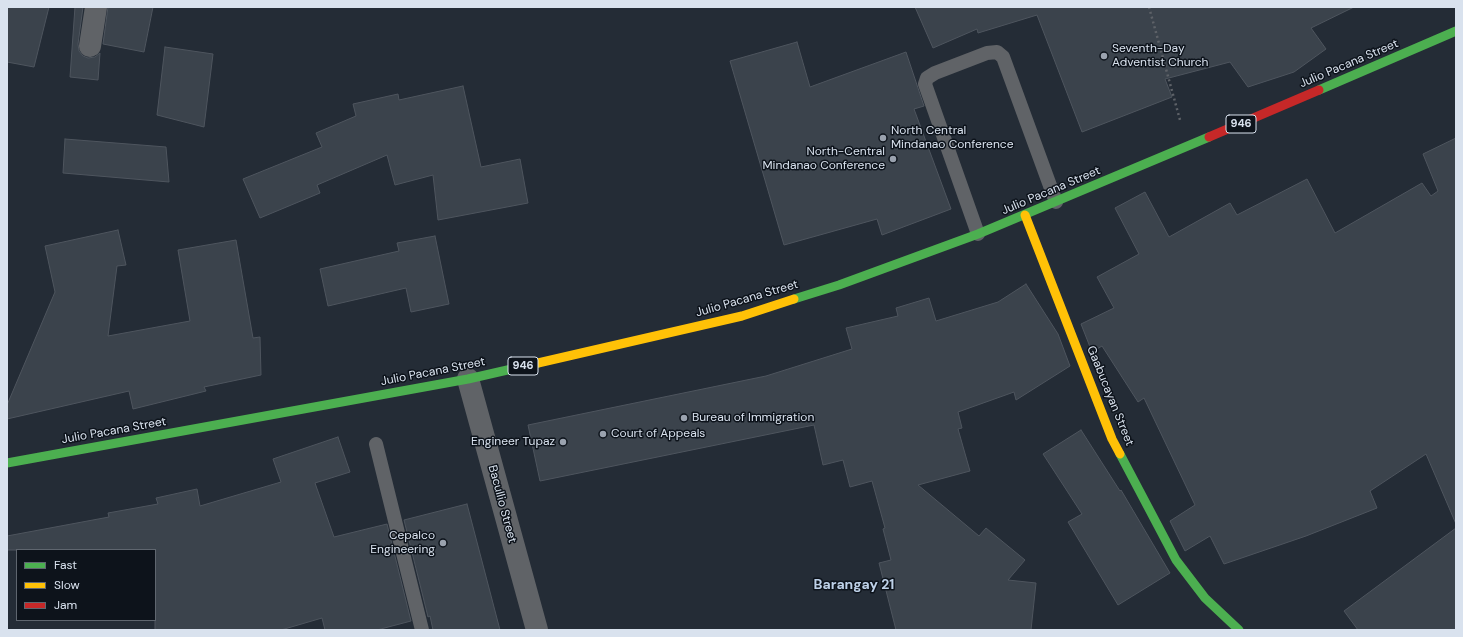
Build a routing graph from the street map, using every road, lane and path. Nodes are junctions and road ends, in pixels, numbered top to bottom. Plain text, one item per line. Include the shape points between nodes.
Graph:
1 (96, 7) edge
2 (1149, 7) edge
3 (1456, 31) edge
4 (90, 46) dead end
5 (1187, 147) junction
6 (1056, 202) junction
7 (1025, 215) junction
8 (978, 234) junction
9 (468, 379) junction
10 (376, 444) dead end
11 (7, 463) edge
12 (422, 630) edge
13 (537, 630) edge
14 (1239, 630) edge

1 - 4 street
2 - 5 path
3 - 5 main road, Julio Pacana Street / 946
5 - 6 main road, Julio Pacana Street / 946
6 - 7 main road, Julio Pacana Street / 946
6 - 8 lane via 1003,57 997,52 987,53 935,73 927,78 925,84
7 - 8 main road, Julio Pacana Street / 946
7 - 14 main road, Gaabucayan Street via 1112,439 1176,560 1205,598
8 - 9 main road, Julio Pacana Street / 946 via 839,285 742,316
9 - 11 main road, Julio Pacana Street / 946
9 - 13 street, Bacullio Street
10 - 12 lane

